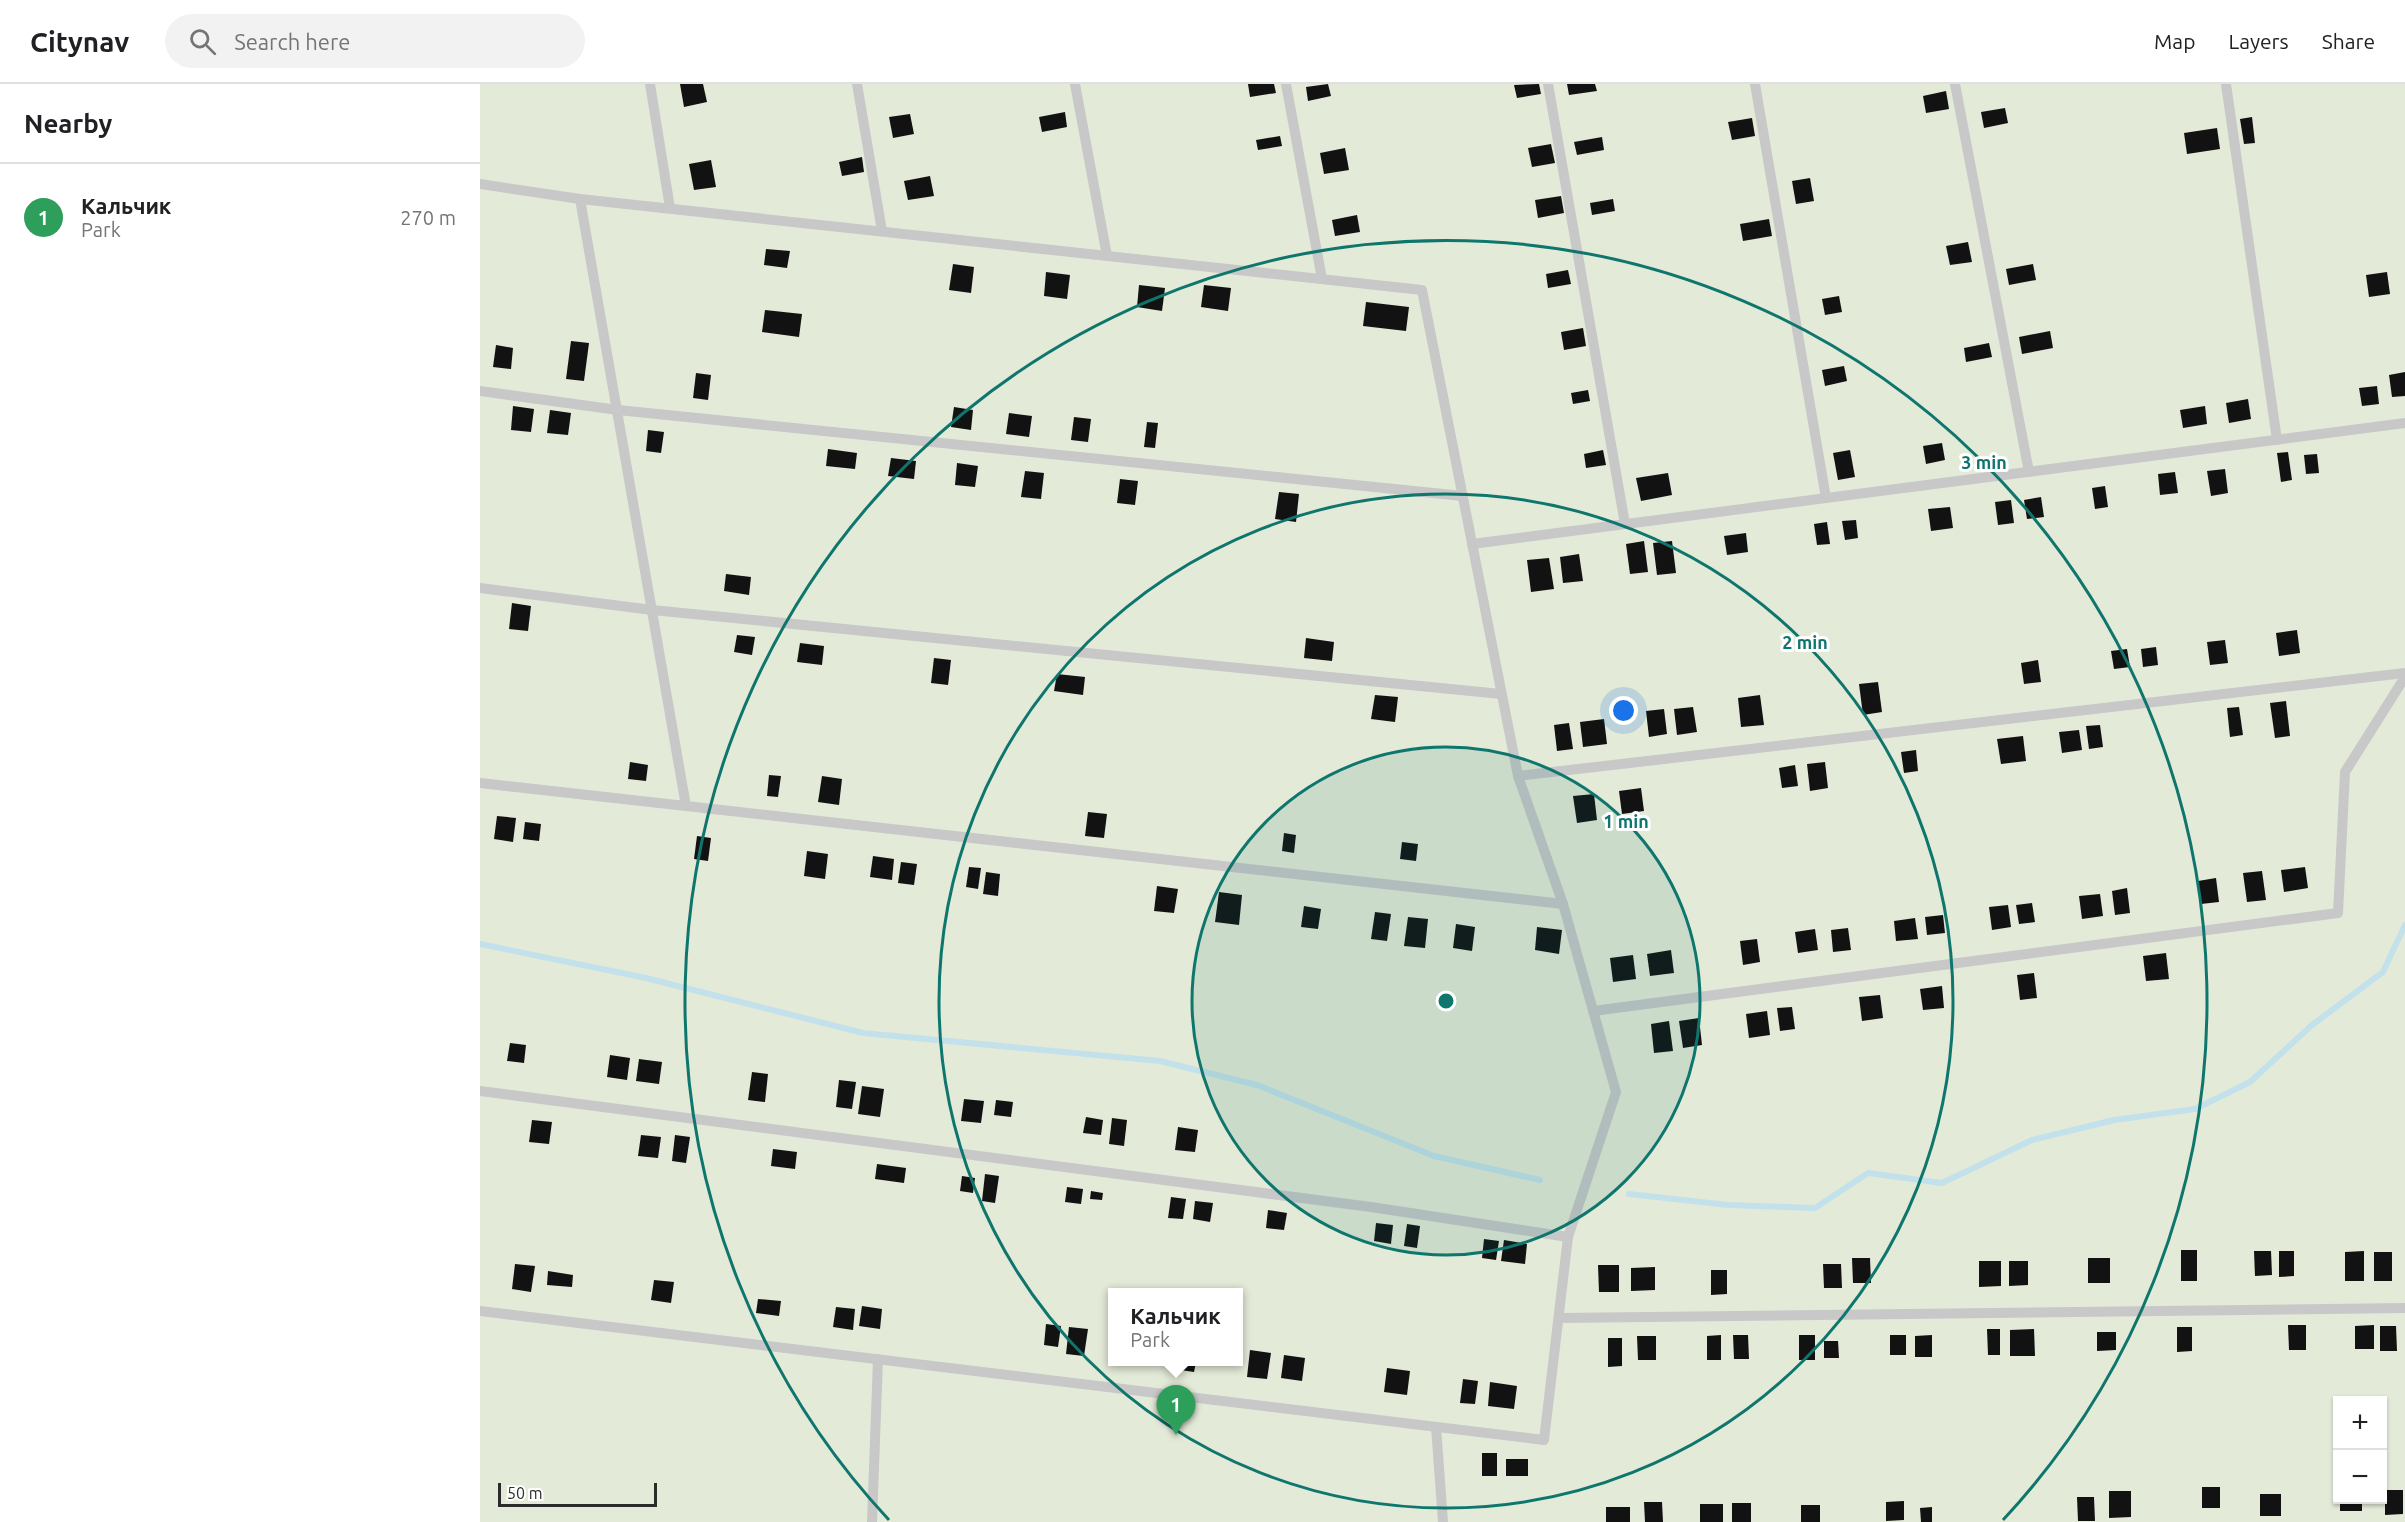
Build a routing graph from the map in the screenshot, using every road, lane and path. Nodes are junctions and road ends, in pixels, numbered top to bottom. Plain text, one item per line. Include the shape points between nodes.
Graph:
1 (650, 84) edge
2 (856, 84) edge
3 (1076, 84) edge
4 (1286, 84) edge
5 (1548, 84) edge
6 (1755, 84) edge
7 (1955, 84) edge
8 (2226, 84) edge
9 (480, 184) edge
10 (580, 199) junction
11 (670, 208) junction
12 (882, 231) junction
13 (1107, 256) junction
14 (1322, 279) junction
15 (480, 391) edge
16 (618, 410) junction
17 (2405, 423) edge
18 (2277, 440) junction
19 (2029, 472) junction
20 (1462, 496) junction
21 (1826, 498) junction
22 (1625, 524) junction
23 (1472, 544) junction
24 (480, 588) edge
25 (652, 610) junction
26 (2405, 675) edge
27 (1502, 694) junction
28 (1518, 776) junction
29 (480, 783) edge
30 (686, 806) junction
31 (1563, 904) junction
32 (1593, 1011) junction
33 (480, 1091) edge
34 (1568, 1237) junction
35 (2405, 1308) edge
36 (480, 1311) edge
37 (1559, 1318) junction
38 (878, 1359) junction
39 (1436, 1427) junction
40 (872, 1522) edge
41 (1443, 1522) edge

1 - 11 lane
2 - 12 lane
3 - 13 lane
4 - 14 lane
5 - 22 lane
6 - 21 lane
7 - 19 lane
8 - 18 lane
9 - 10 lane
10 - 11 lane
10 - 16 lane
11 - 12 lane
12 - 13 lane
13 - 14 lane
14 - 20 lane via 1422,290
15 - 16 lane
16 - 20 lane
16 - 25 lane
17 - 18 lane
18 - 19 lane
19 - 21 lane
20 - 23 lane
21 - 22 lane
22 - 23 lane
23 - 27 lane
24 - 25 lane
25 - 27 lane
25 - 30 lane
26 - 28 lane
26 - 32 lane via 2345,772 2338,913
27 - 28 lane
28 - 31 lane
29 - 30 lane
30 - 31 lane
31 - 32 lane
32 - 34 lane via 1616,1092
33 - 34 lane via 1360,1205
34 - 37 lane
35 - 37 lane
36 - 38 lane
37 - 39 lane via 1544,1440
38 - 39 lane
38 - 40 lane
39 - 41 lane

